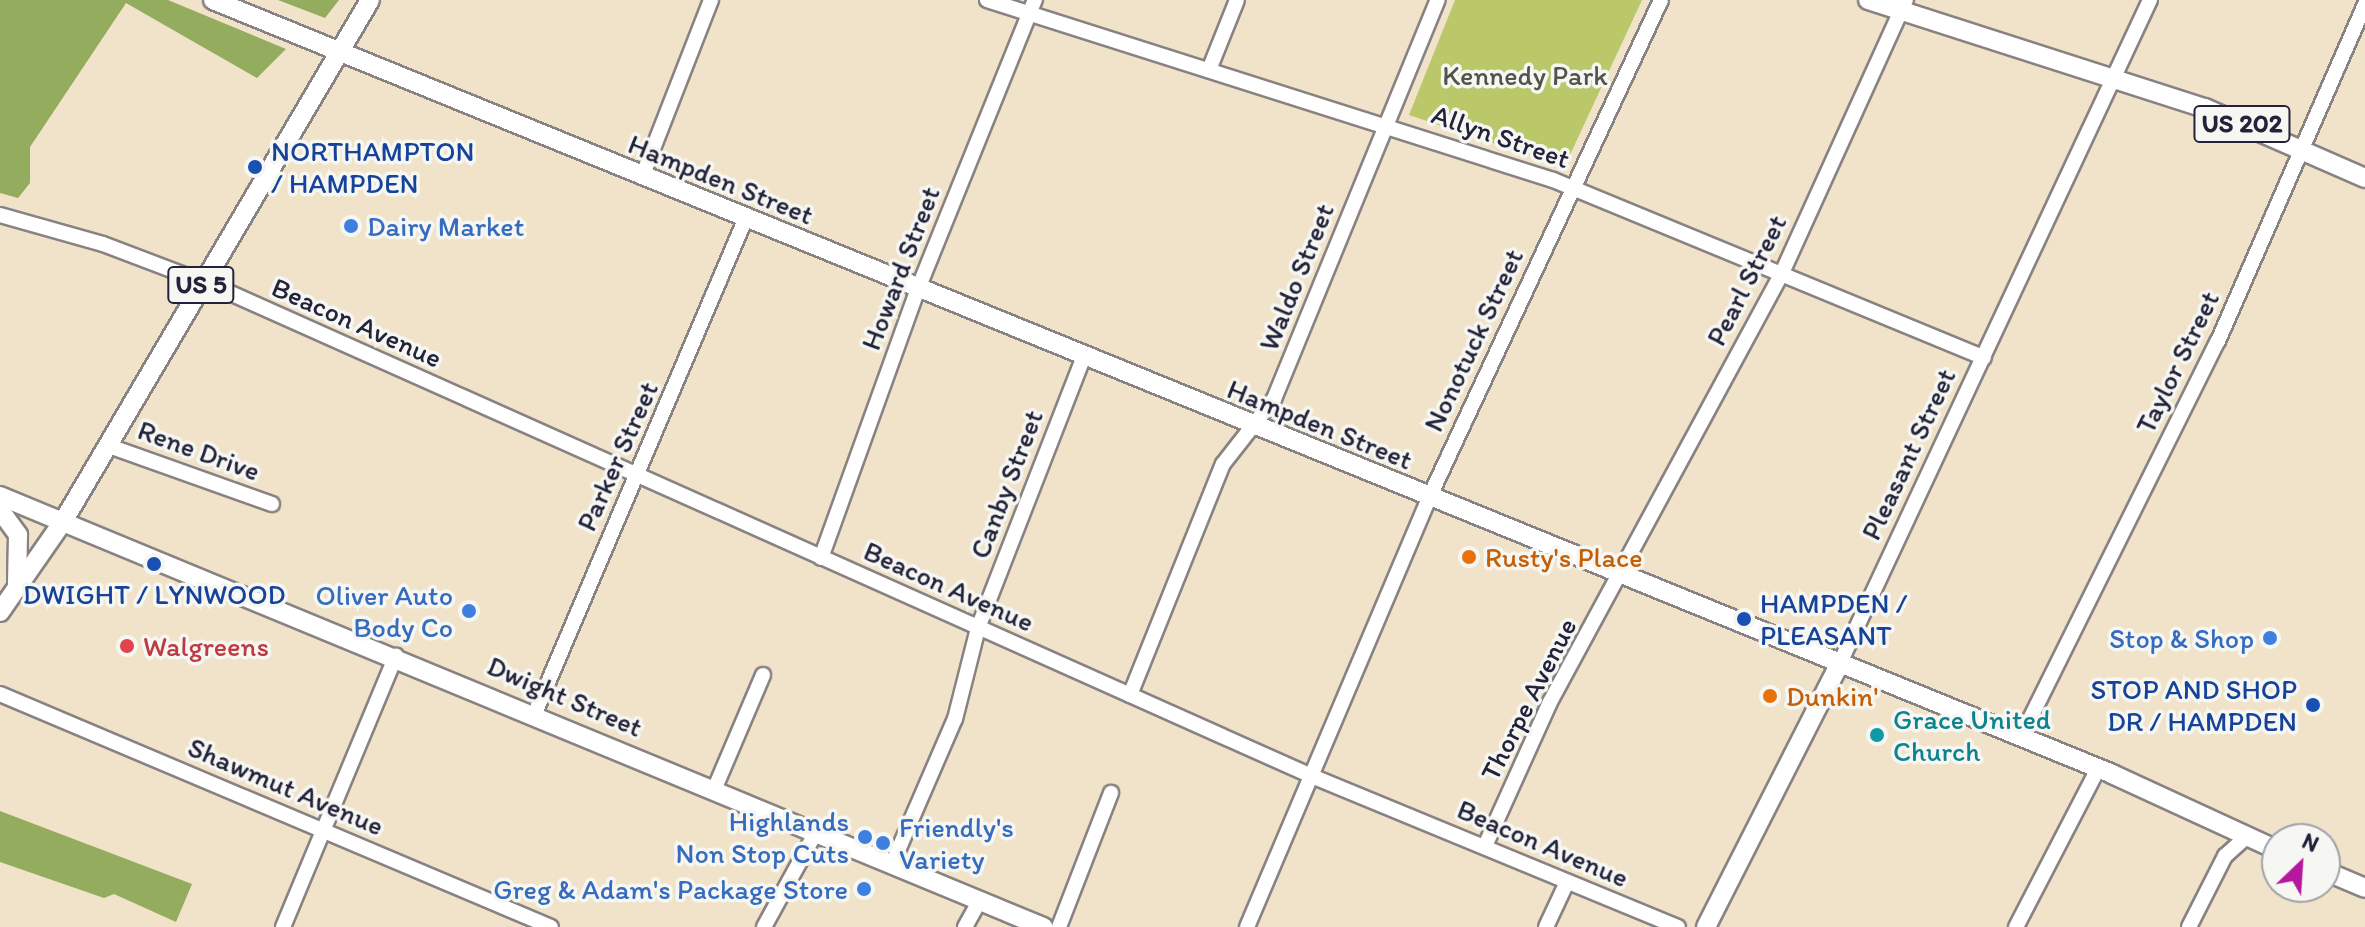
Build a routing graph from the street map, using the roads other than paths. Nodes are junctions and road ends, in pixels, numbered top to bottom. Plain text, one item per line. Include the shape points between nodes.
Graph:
1 (213, 0) edge
2 (370, 0) edge
3 (711, 0) edge
4 (987, 0) edge
5 (1237, 0) edge
6 (1438, 0) edge
7 (1661, 0) edge
8 (1868, 0) edge
9 (2150, 0) edge
10 (2365, 4) edge
11 (1904, 5) edge
12 (1032, 7) edge
13 (341, 52) junction
14 (1209, 70) junction
15 (2116, 79) junction
16 (1386, 124) junction
17 (2301, 149) junction
18 (642, 177) junction
19 (2365, 178) edge
20 (1572, 187) junction
21 (0, 215) edge
22 (745, 220) junction
23 (1782, 273) junction
24 (204, 281) junction
25 (918, 289) junction
26 (1083, 358) junction
27 (1984, 358) junction
28 (1252, 426) junction
29 (109, 446) junction
30 (637, 474) junction
31 (0, 496) edge
32 (1429, 498) junction
33 (272, 504) dead end
34 (0, 510) edge
35 (64, 520) junction
36 (821, 558) junction
37 (1622, 578) junction
38 (15, 593) junction
39 (0, 612) edge
40 (978, 628) junction
41 (396, 656) junction
42 (1839, 665) junction
43 (763, 675) dead end
44 (0, 694) edge
45 (1130, 695) junction
46 (535, 713) junction
47 (2021, 737) junction
48 (2098, 769) junction
49 (1309, 775) junction
50 (714, 790) junction
51 (1111, 793) dead end
52 (323, 830) junction
53 (815, 834) junction
54 (2247, 836) junction
55 (2261, 843) edge
56 (1485, 846) junction
57 (893, 862) junction
58 (2341, 878) edge
59 (1567, 882) junction
60 (2365, 888) edge
61 (980, 900) junction
62 (283, 927) edge
63 (551, 927) edge
64 (764, 927) edge
65 (965, 927) edge
66 (1043, 927) edge
67 (1059, 927) edge
68 (1247, 927) edge
69 (1546, 927) edge
70 (1678, 927) edge
71 (1706, 927) edge
72 (2016, 927) edge
73 (2189, 927) edge

1 - 13 main road, Hampden Street
2 - 13 main road, US 5
3 - 18 street
4 - 12 street, Allyn Street
5 - 14 street
6 - 16 street, Waldo Street
7 - 20 street, Nonotuck Street
8 - 11 main road, US 202
9 - 15 street, Pleasant Street
10 - 17 street, Taylor Street
11 - 15 main road, US 202
11 - 23 street, Pearl Street
12 - 14 street, Allyn Street
12 - 25 street, Howard Street
13 - 18 main road, Hampden Street
13 - 24 main road, US 5
14 - 16 street, Allyn Street
15 - 17 main road, US 202 via 2205,108
15 - 27 street, Pleasant Street
16 - 20 street, Allyn Street
16 - 28 street, Waldo Street via 1274,399
17 - 19 main road, US 202
17 - 47 street, Taylor Street via 2218,341
18 - 22 main road, Hampden Street
20 - 23 street, Allyn Street
20 - 32 street, Nonotuck Street
21 - 24 street, Beacon Avenue via 103,244
22 - 25 main road, Hampden Street
22 - 30 street, Parker Street
23 - 27 street, Allyn Street
23 - 37 street, Pearl Street
24 - 29 main road, US 5
24 - 30 street, Beacon Avenue
25 - 26 main road, Hampden Street
25 - 36 street, Howard Street
26 - 28 main road, Hampden Street
26 - 40 street, Canby Street
27 - 42 street, Pleasant Street
28 - 32 main road, Hampden Street
28 - 45 street, Waldo Street via 1223,464
29 - 33 street, Rene Drive
29 - 35 main road, US 5
30 - 36 street, Beacon Avenue
30 - 46 street, Parker Street
31 - 35 main road, Dwight Street
32 - 37 main road, Hampden Street
32 - 49 street, Nonotuck Street
34 - 38 main road via 18,535 22,552
35 - 38 main road, US 5
35 - 41 main road, Dwight Street
36 - 40 street, Beacon Avenue
37 - 42 main road, Hampden Street
37 - 56 street, Thorpe Avenue via 1550,702
38 - 39 main road, US 5
40 - 45 street, Beacon Avenue
40 - 57 street, Canby Street via 955,719
41 - 46 main road, Dwight Street
41 - 52 street
42 - 47 main road, Hampden Street
42 - 71 main road, Pleasant Street
43 - 50 street
44 - 52 street, Shawmut Avenue
45 - 49 street, Beacon Avenue
46 - 50 main road, Dwight Street
47 - 48 main road, Hampden Street
48 - 54 main road, Hampden Street
48 - 72 street
49 - 56 street, Beacon Avenue
49 - 68 street, Nonotuck Street
50 - 53 main road, Dwight Street
51 - 67 street
52 - 62 street
52 - 63 street, Shawmut Avenue
53 - 57 main road, Dwight Street
53 - 64 street
54 - 55 main road, Hampden Street
54 - 73 street via 2225,856
56 - 59 street, Beacon Avenue
57 - 61 main road, Dwight Street
58 - 60 main road
59 - 69 street
59 - 70 street, Beacon Avenue
61 - 65 street
61 - 66 main road, Dwight Street

